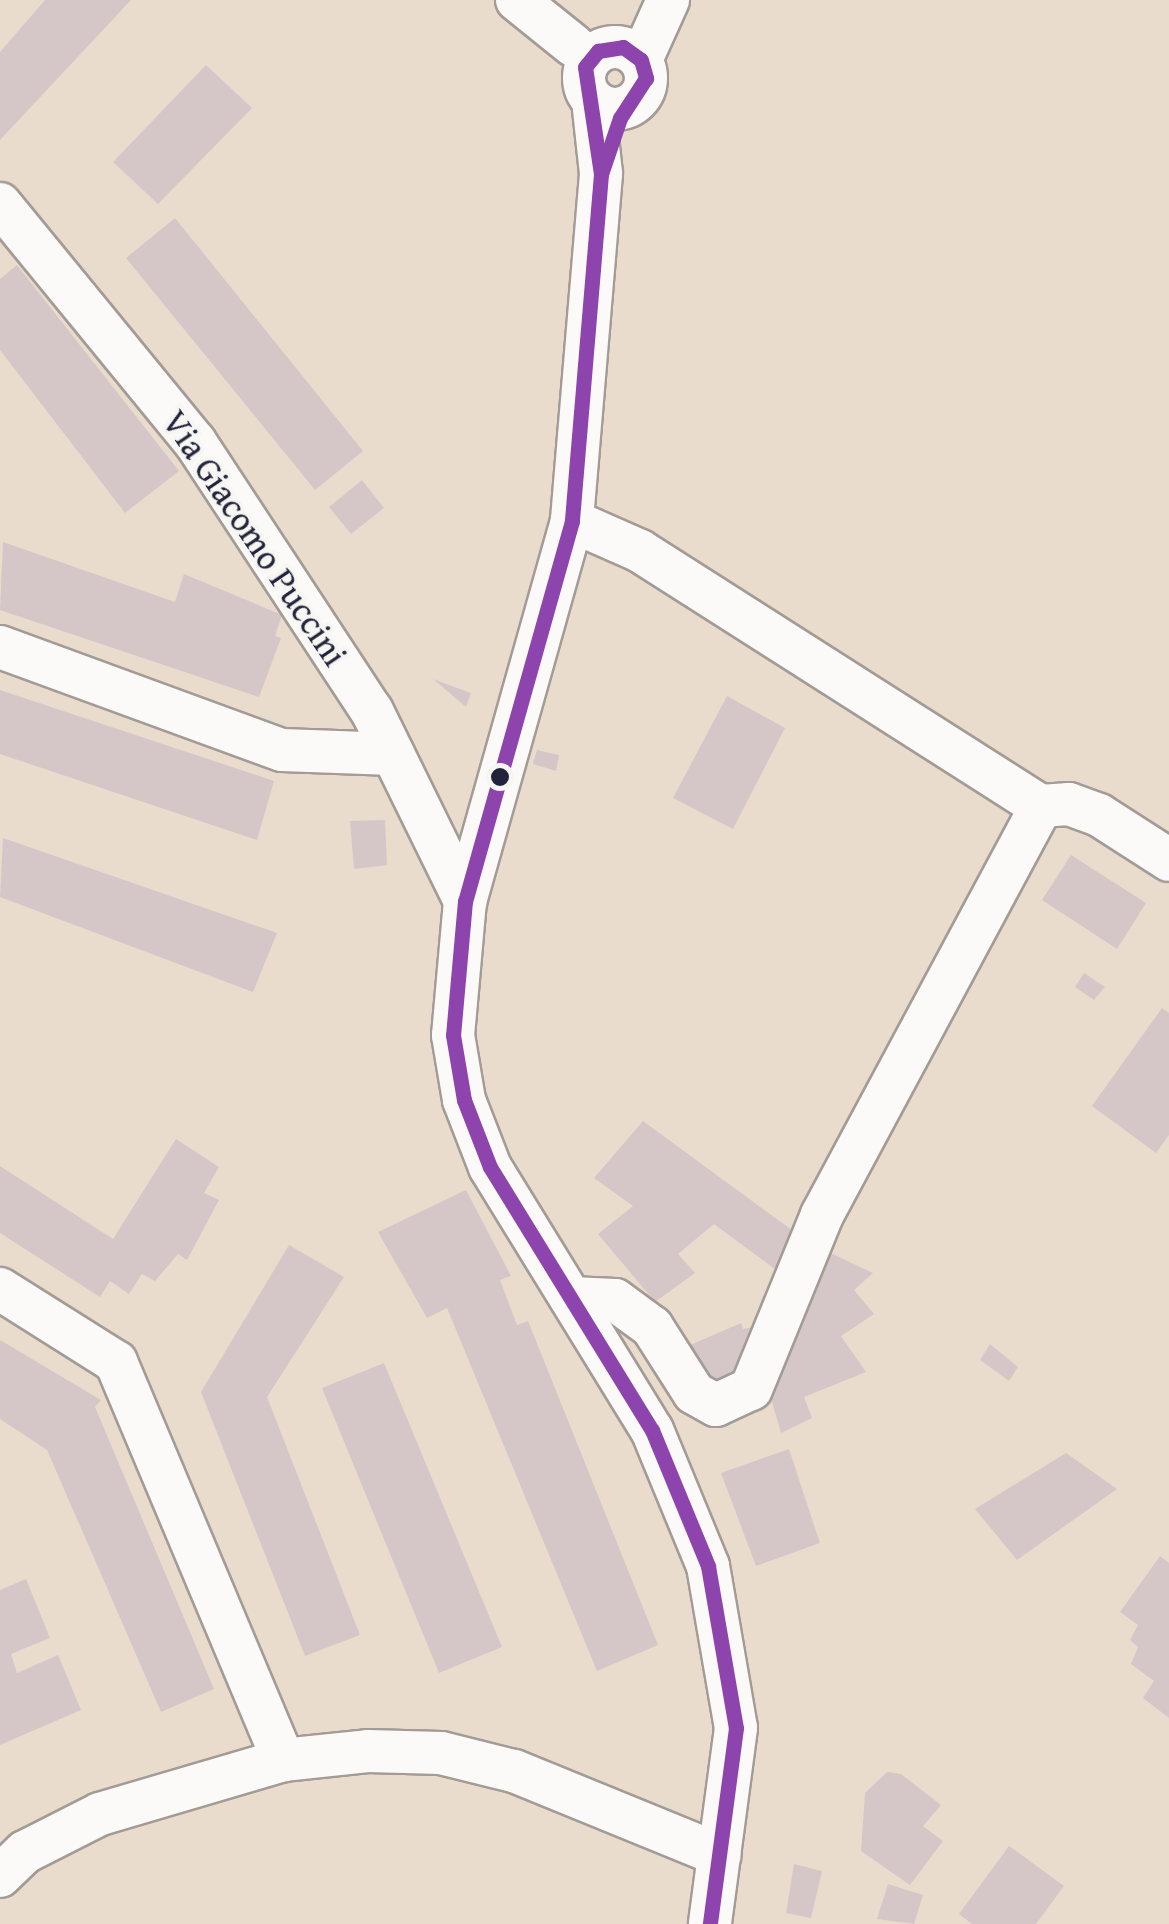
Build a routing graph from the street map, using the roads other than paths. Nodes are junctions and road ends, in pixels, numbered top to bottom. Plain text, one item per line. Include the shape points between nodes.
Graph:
1 (517, 0) edge
2 (650, 0) edge
3 (668, 0) edge
4 (604, 68) junction
5 (0, 204) edge
6 (572, 521) junction
7 (0, 648) edge
8 (393, 754) junction
9 (1041, 806) junction
10 (1169, 860) edge
11 (466, 901) junction
12 (0, 1289) edge
13 (571, 1298) junction
14 (283, 1760) junction
15 (720, 1854) junction
16 (0, 1876) edge
17 (710, 1924) edge

1 - 4 street
2 - 4 street
3 - 4 street
4 - 6 street
5 - 8 street, Via Giacomo Puccini via 195,442 372,710
6 - 9 street via 640,551
6 - 11 street
7 - 8 street via 282,750
8 - 11 street, Via Giacomo Puccini
9 - 10 street via 1069,804 1099,815
9 - 13 street via 822,1215 750,1388 716,1405 694,1393 652,1326 614,1300
11 - 13 street via 452,1035 464,1100 490,1167
12 - 14 street via 116,1362
13 - 15 street via 652,1430 708,1566 736,1728
14 - 15 street via 441,1752 514,1771
14 - 16 street via 100,1814 26,1852
15 - 17 street

